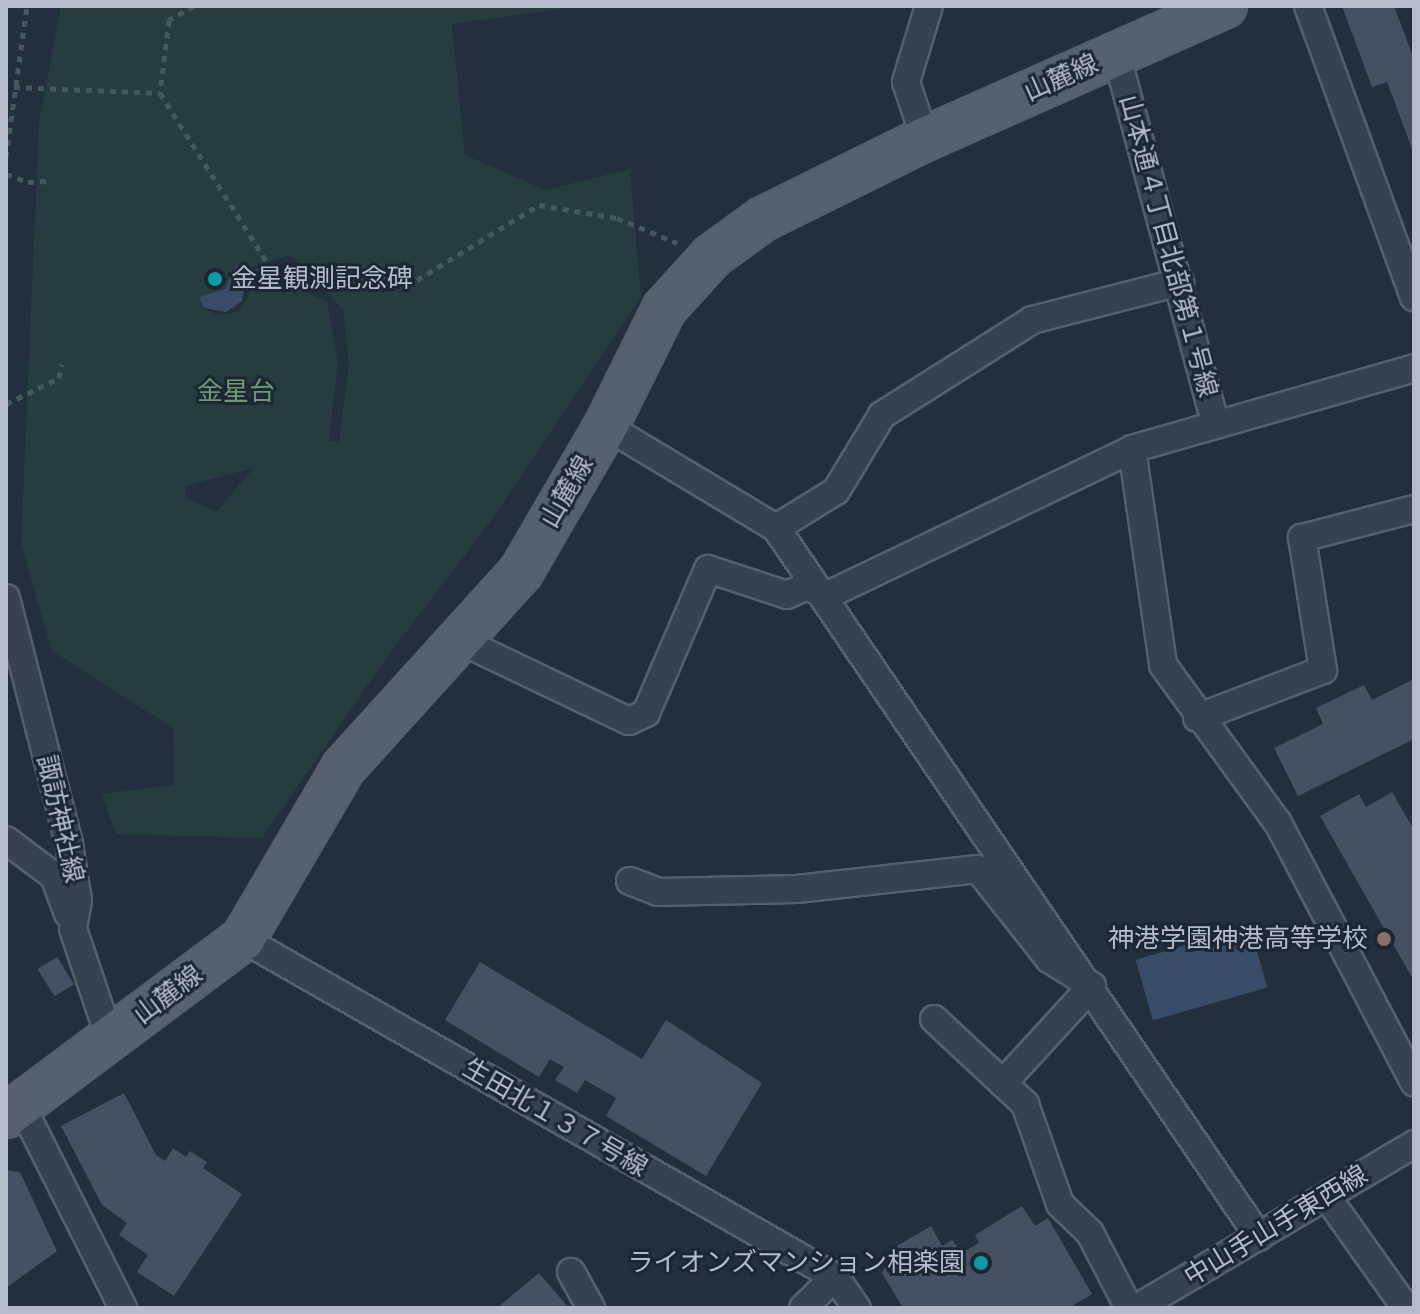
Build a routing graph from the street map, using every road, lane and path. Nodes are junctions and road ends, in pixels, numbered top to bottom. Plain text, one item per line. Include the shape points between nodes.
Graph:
1 (27, 6) edge
2 (194, 6) edge
3 (929, 6) edge
4 (1225, 6) edge
5 (1308, 6) edge
6 (1116, 53) junction
7 (14, 87) junction
8 (160, 93) junction
9 (925, 139) junction
10 (6, 157) edge
11 (6, 174) edge
12 (47, 181) dead end
13 (712, 256) junction
14 (1180, 282) junction
15 (1414, 297) edge
16 (62, 364) dead end
17 (1414, 368) edge
18 (6, 404) edge
19 (1216, 425) junction
20 (606, 426) junction
21 (1132, 449) junction
22 (1414, 509) edge
23 (776, 528) junction
24 (819, 594) junction
25 (6, 598) edge
26 (459, 640) junction
27 (1197, 718) junction
28 (6, 840) edge
29 (630, 881) dead end
30 (73, 929) junction
31 (243, 939) junction
32 (1092, 986) junction
33 (934, 1019) dead end
34 (110, 1039) junction
35 (1414, 1082) edge
36 (1003, 1083) junction
37 (13, 1111) edge
38 (1414, 1144) edge
39 (1327, 1197) junction
40 (1259, 1237) junction
41 (571, 1272) dead end
42 (835, 1277) junction
43 (123, 1308) edge
44 (591, 1308) edge
45 (803, 1308) edge
46 (857, 1308) edge
47 (1129, 1308) edge
48 (1137, 1308) edge
49 (1406, 1308) edge

1 - 7 path
2 - 8 path via 169,20
3 - 9 street via 906,82
4 - 6 main road, 山麓線
5 - 15 street
6 - 9 main road, 山麓線
6 - 14 street, 山本通４丁目北部第１号線
7 - 8 path
7 - 10 path
8 - 13 path via 275,275 417,280 539,205 617,218
9 - 13 main road, 山麓線 via 763,219
11 - 12 path via 28,182
13 - 20 main road, 山麓線 via 664,309
14 - 19 street, 山本通４丁目北部第１号線
14 - 23 street via 1032,320 882,415 836,491
16 - 18 path via 59,378
17 - 19 street, 山本通４丁目北部第１号線
19 - 21 street
20 - 23 street
20 - 26 main road, 山麓線 via 521,572
21 - 24 street via 830,594
21 - 27 street via 1163,665
22 - 27 street via 1302,538 1323,670
23 - 24 street
24 - 26 street via 804,587 787,595 708,569 646,713 629,721
24 - 32 street
25 - 30 street, 諏訪神社線 via 69,844 78,900
26 - 31 main road, 山麓線 via 344,767
27 - 35 street via 1278,823
28 - 30 street via 54,876
29 - 32 street via 658,892 797,889 978,869 1049,959
30 - 34 street, 諏訪神社線
31 - 34 main road, 山麓線
31 - 42 street, 生田北１３７号線
32 - 36 street
32 - 40 street
33 - 36 street
34 - 37 main road, 山麓線
36 - 47 street via 1025,1104 1060,1204 1090,1233
37 - 43 street
38 - 39 street, 中山手山手東西線
39 - 40 street, 中山手山手東西線
39 - 49 street
40 - 48 street, 中山手山手東西線
41 - 44 street
42 - 45 street
42 - 46 street, 生田北１３７号線

